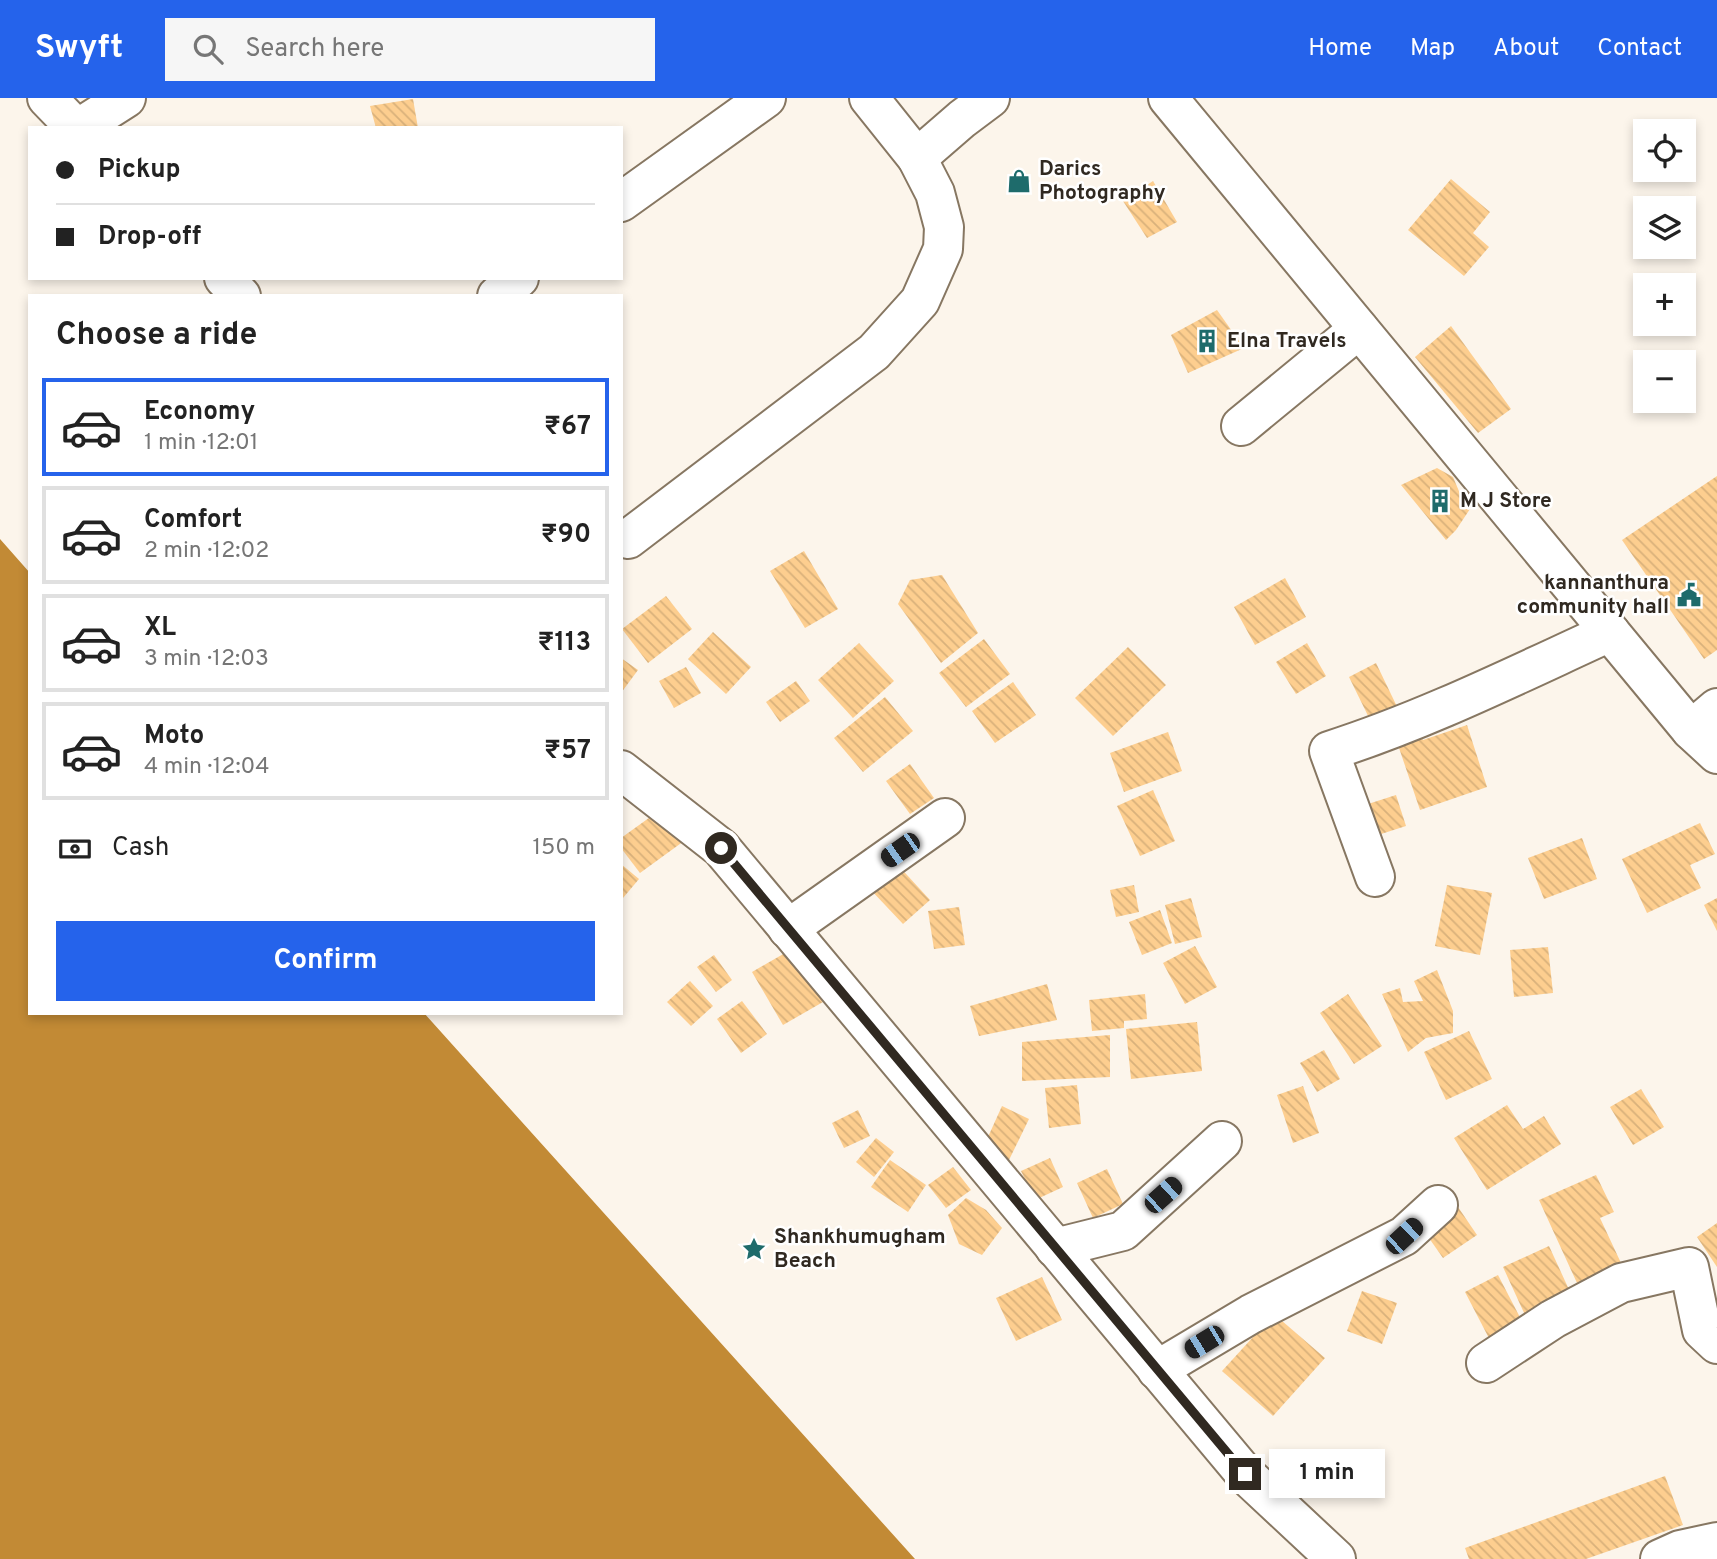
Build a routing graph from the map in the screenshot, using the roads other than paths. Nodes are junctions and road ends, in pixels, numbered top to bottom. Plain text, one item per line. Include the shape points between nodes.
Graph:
1 (47, 98) edge
2 (126, 98) edge
3 (765, 98) edge
4 (869, 98) edge
5 (990, 98) edge
6 (1168, 98) edge
7 (76, 126) edge
8 (81, 126) edge
9 (917, 158) junction
10 (623, 201) edge
11 (226, 280) edge
12 (517, 280) edge
13 (239, 294) edge
14 (499, 294) edge
15 (1359, 329) junction
16 (1241, 426) dead end
17 (628, 539) dead end
18 (1610, 632) junction
19 (1708, 731) edge
20 (623, 772) edge
21 (945, 818) dead end
22 (1375, 877) dead end
23 (788, 929) junction
24 (1222, 1141) dead end
25 (1438, 1205) dead end
26 (1055, 1248) junction
27 (1717, 1344) edge
28 (1486, 1363) dead end
29 (1157, 1370) junction
30 (1717, 1542) edge
31 (1336, 1559) edge
32 (1660, 1559) edge

1 - 7 street
2 - 8 street
3 - 10 street
4 - 9 street
5 - 9 street
6 - 15 street
9 - 17 street via 935,193 944,227 943,250 920,302 874,352
11 - 13 street
12 - 14 street
15 - 16 street
15 - 18 street
18 - 19 street
18 - 22 street via 1367,739 1329,751
20 - 23 street via 721,848
21 - 23 street
23 - 26 street
24 - 26 street via 1123,1231
25 - 29 street via 1404,1236 1251,1314
26 - 29 street
27 - 28 street via 1702,1330 1689,1267 1621,1283 1553,1319
29 - 31 street via 1245,1474
30 - 32 street

